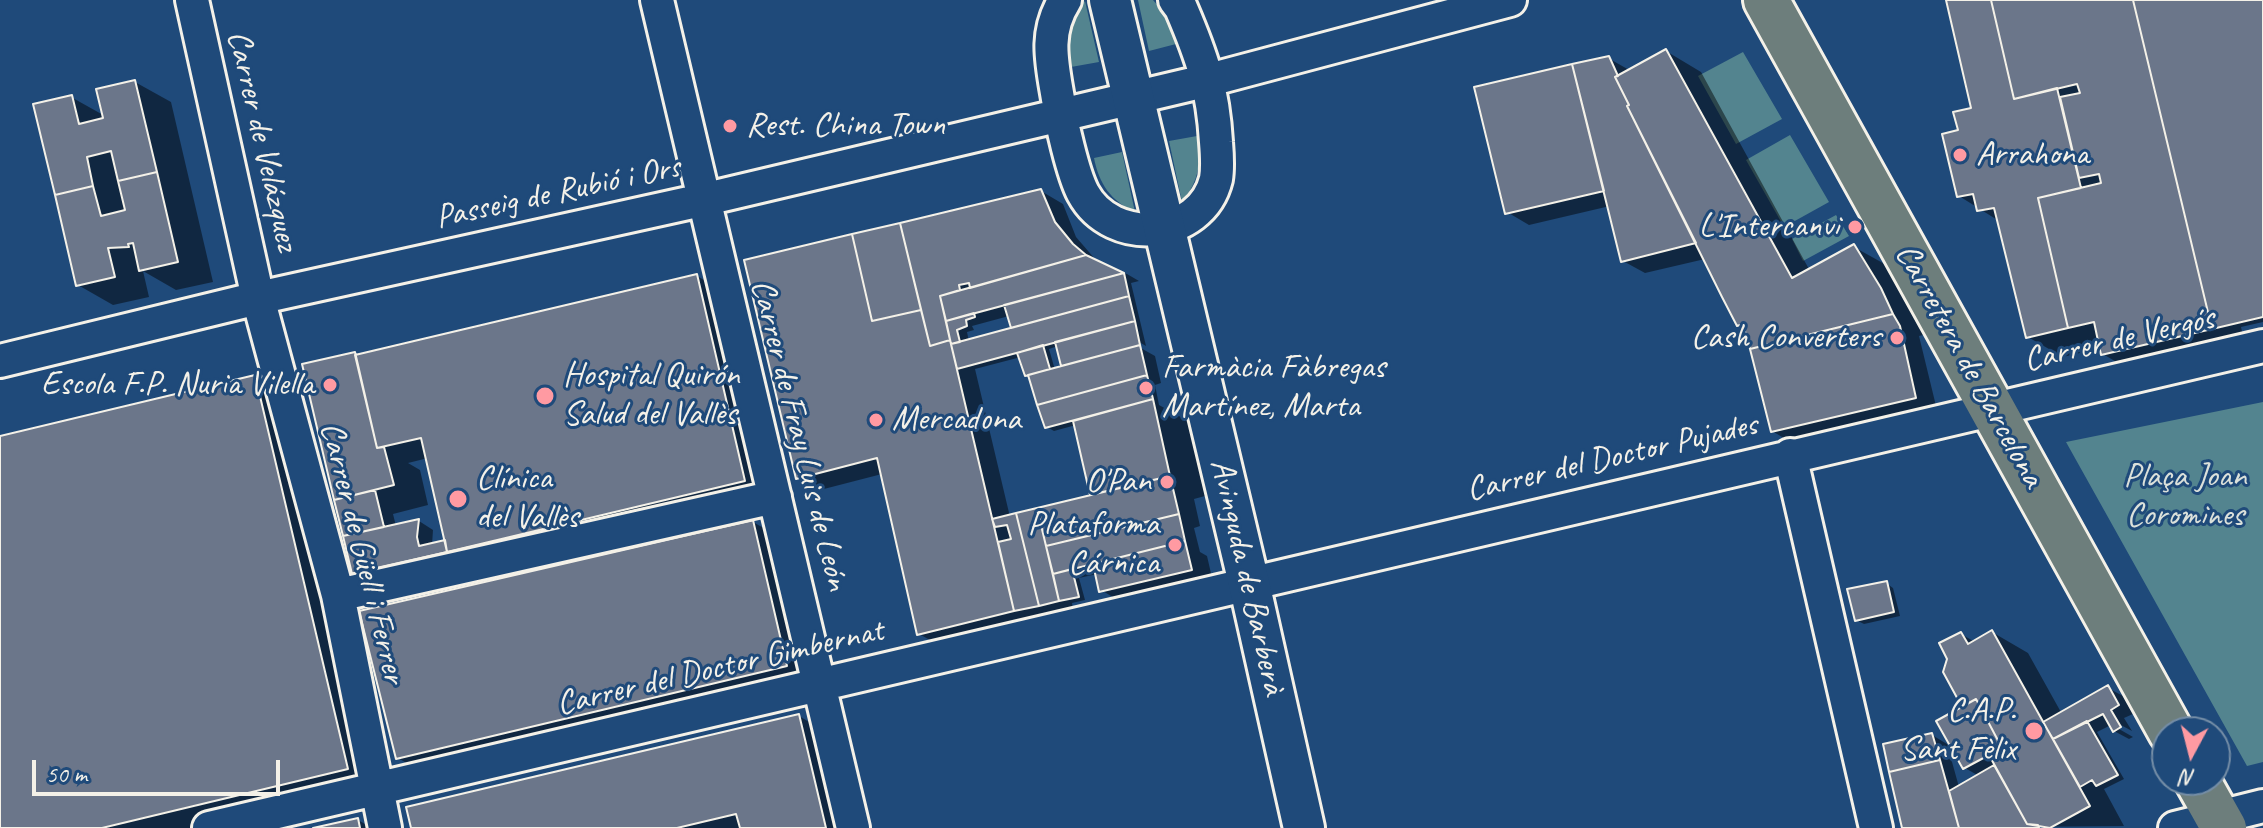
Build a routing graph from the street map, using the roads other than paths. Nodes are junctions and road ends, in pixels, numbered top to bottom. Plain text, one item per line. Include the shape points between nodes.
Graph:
1 (192, 0) edge
2 (657, 0) edge
3 (1065, 0) edge
4 (1110, 0) edge
5 (1175, 0) edge
6 (1510, 0) edge
7 (1766, 0) edge
8 (1209, 80) junction
9 (1132, 98) junction
10 (1060, 115) junction
11 (702, 200) junction
12 (1164, 229) junction
13 (258, 298) junction
14 (2263, 346) edge
15 (0, 361) edge
16 (1992, 408) junction
17 (1790, 455) junction
18 (775, 497) junction
19 (1249, 583) junction
20 (338, 595) junction
21 (820, 684) junction
22 (2162, 716) edge
23 (376, 788) junction
24 (2206, 796) edge
25 (2263, 806) edge
26 (2221, 823) edge
27 (209, 828) edge
28 (385, 828) edge
29 (853, 828) edge
30 (1304, 828) edge
31 (1876, 828) edge
32 (2175, 828) edge

1 - 13 street, Carrer de Velázquez
2 - 11 street, Carrer de Fray Luis de León
3 - 10 street via 1054,17 1050,46
4 - 9 street, Avinguda de Barberà
5 - 8 street
6 - 8 street, Passeig de Rubió i Ors
7 - 16 main road, Carretera de Barcelona
8 - 9 street, Passeig de Rubió i Ors
8 - 12 street via 1216,177 1208,200 1191,218
9 - 10 street, Passeig de Rubió i Ors
9 - 12 street, Avinguda de Barberà
10 - 11 street, Passeig de Rubió i Ors
10 - 12 street via 1083,194 1104,216 1132,229
11 - 13 street, Passeig de Rubió i Ors
11 - 18 street, Carrer de Fray Luis de León
12 - 19 street, Avinguda de Barberà
13 - 15 street, Passeig de Rubió i Ors
13 - 20 street, Carrer de Güell i Ferrer
14 - 16 street, Carrer de Vergós
16 - 17 street, Carrer del Doctor Pujades
16 - 22 main road, Carretera de Barcelona
17 - 19 street, Carrer del Doctor Pujades
17 - 31 street
18 - 20 street
18 - 21 street, Carrer de Fray Luis de León
19 - 21 street, Carrer del Doctor Gimbernat
19 - 30 street, Avinguda de Barberà
20 - 23 street, Carrer de Güell i Ferrer
21 - 23 street, Carrer del Doctor Gimbernat
21 - 29 street, Carrer de Fray Luis de León
23 - 27 street, Carrer del Doctor Gimbernat
23 - 28 street, Carrer de Güell i Ferrer
24 - 26 main road
25 - 26 street
26 - 32 street

